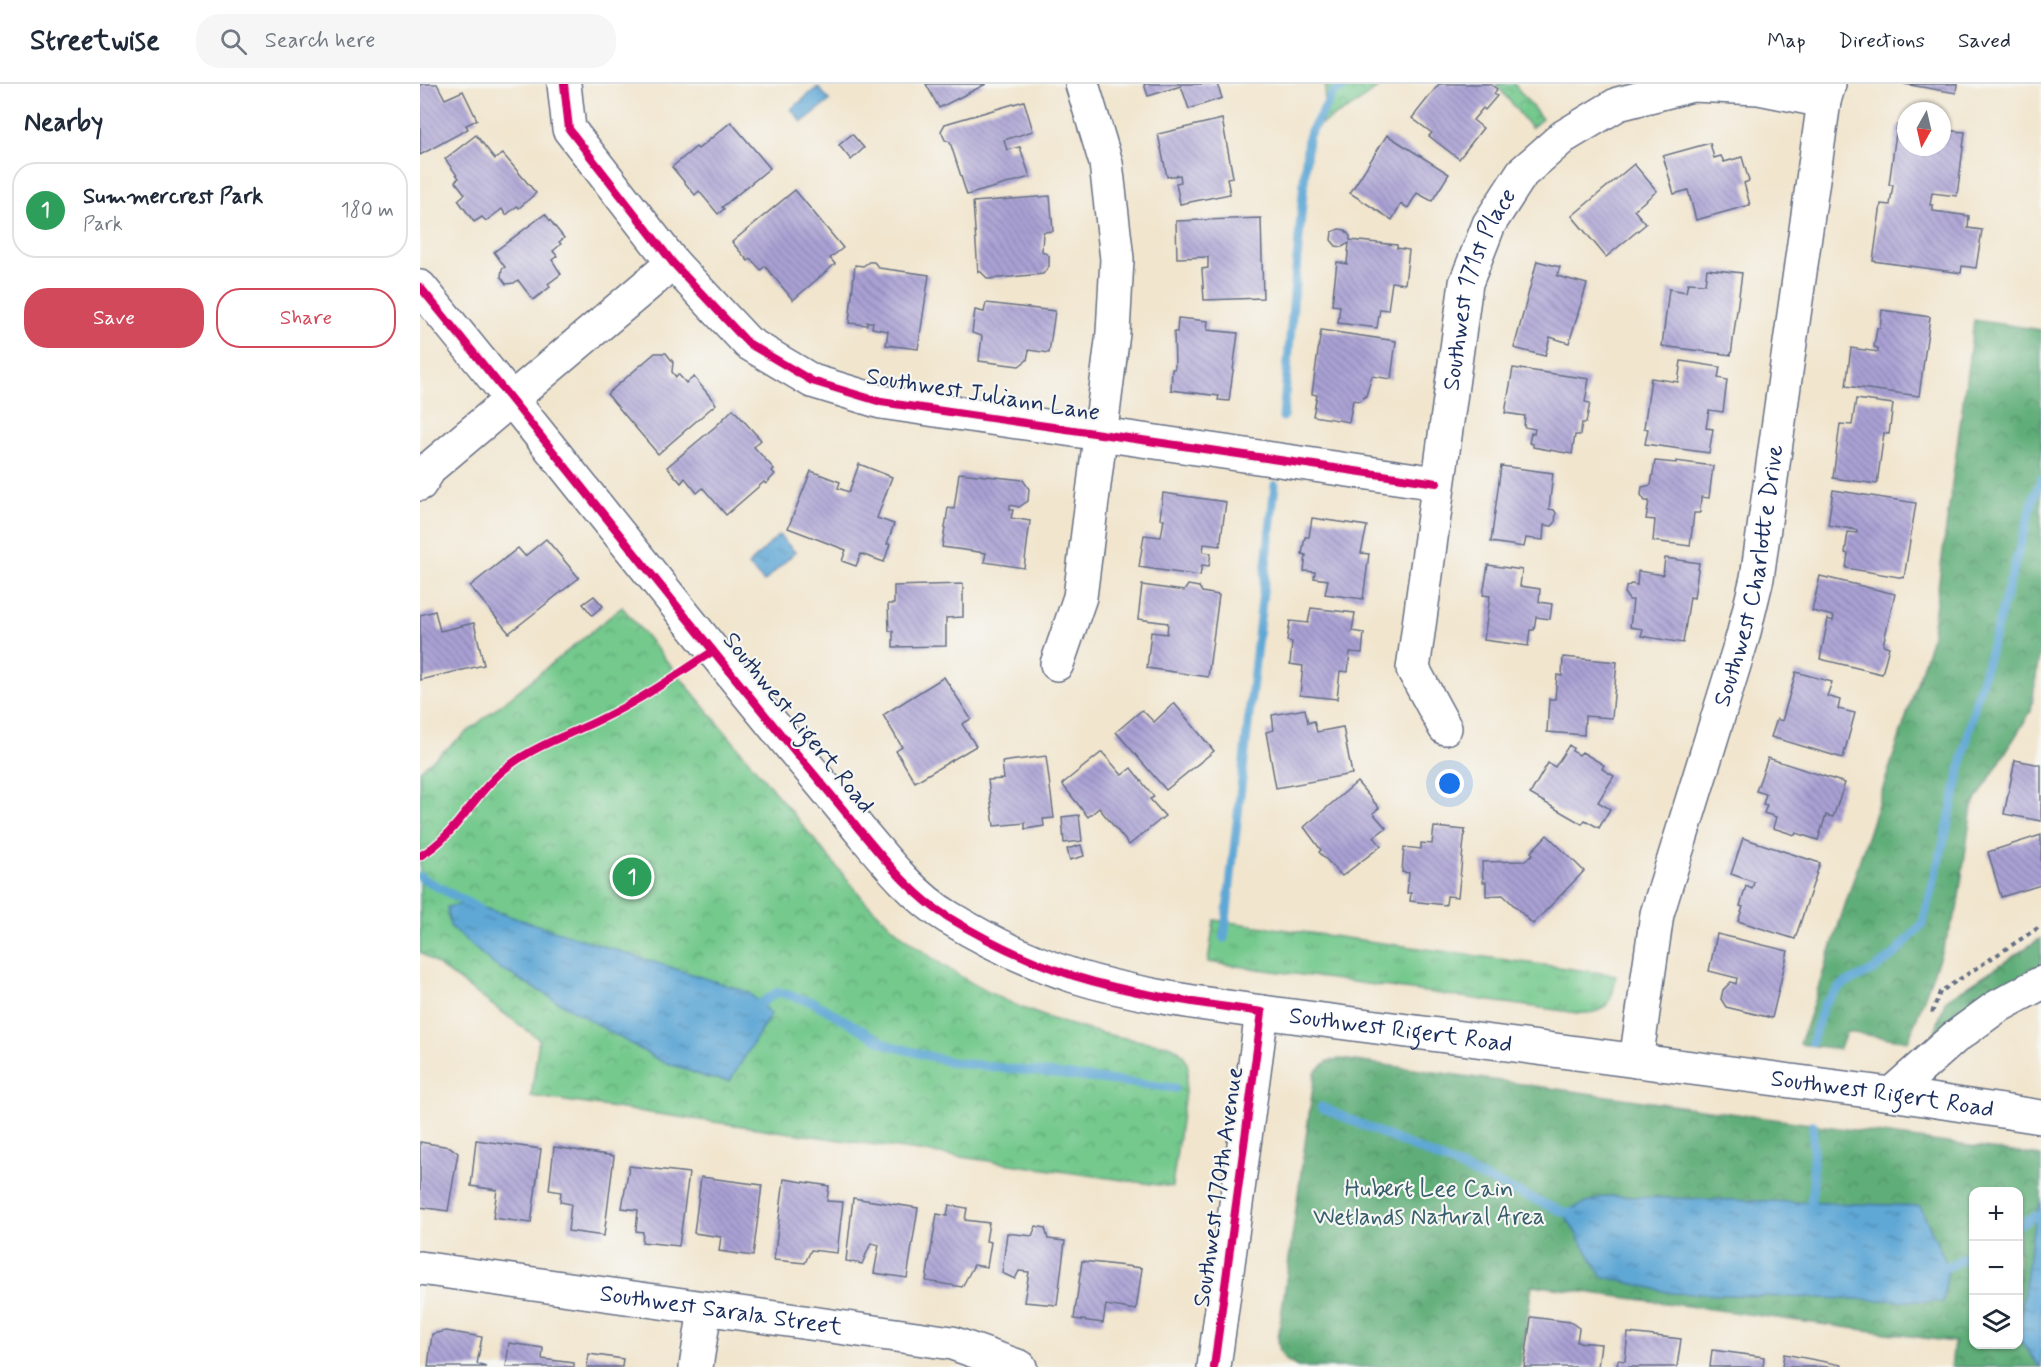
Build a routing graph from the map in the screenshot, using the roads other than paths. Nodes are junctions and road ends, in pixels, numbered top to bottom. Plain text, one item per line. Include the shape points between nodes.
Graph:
1 (564, 84) edge
2 (1082, 84) edge
3 (1826, 92) edge
4 (673, 263) junction
5 (420, 287) edge
6 (511, 398) junction
7 (1101, 434) junction
8 (1437, 483) junction
9 (420, 484) edge
10 (1057, 664) dead end
11 (1444, 728) dead end
12 (2041, 983) edge
13 (1262, 1012) junction
14 (1636, 1061) junction
15 (1891, 1094) junction
16 (2041, 1117) edge
17 (420, 1268) edge
18 (705, 1309) junction
19 (696, 1367) edge
20 (1020, 1367) edge
21 (1214, 1367) edge

1 - 4 street, Southwest Juliann Lane via 569,129
2 - 7 street via 1106,163 1117,259
3 - 8 street, Southwest 171st Place via 1692,85 1618,104 1563,137 1522,173 1489,224 1466,283
3 - 14 street, Southwest Charlotte Drive via 1757,578 1743,636 1657,914
4 - 6 street
4 - 7 street, Southwest Juliann Lane via 747,343 812,381 881,402
5 - 6 street, Southwest Rigert Road
6 - 9 street via 431,467
6 - 13 street, Southwest Rigert Road via 713,651 887,862 919,894 946,916 1034,961 1074,976 1181,1000
7 - 8 street, Southwest Juliann Lane
7 - 10 street via 1080,597
8 - 11 street, Southwest 171st Place via 1413,669
12 - 15 street via 1995,1008 1954,1038
13 - 14 street, Southwest Rigert Road
13 - 21 street, Southwest 170th Avenue
14 - 15 street, Southwest Rigert Road
15 - 16 street, Southwest Rigert Road
17 - 18 street, Southwest Sarala Street
18 - 19 street
18 - 20 street, Southwest Sarala Street via 952,1343

